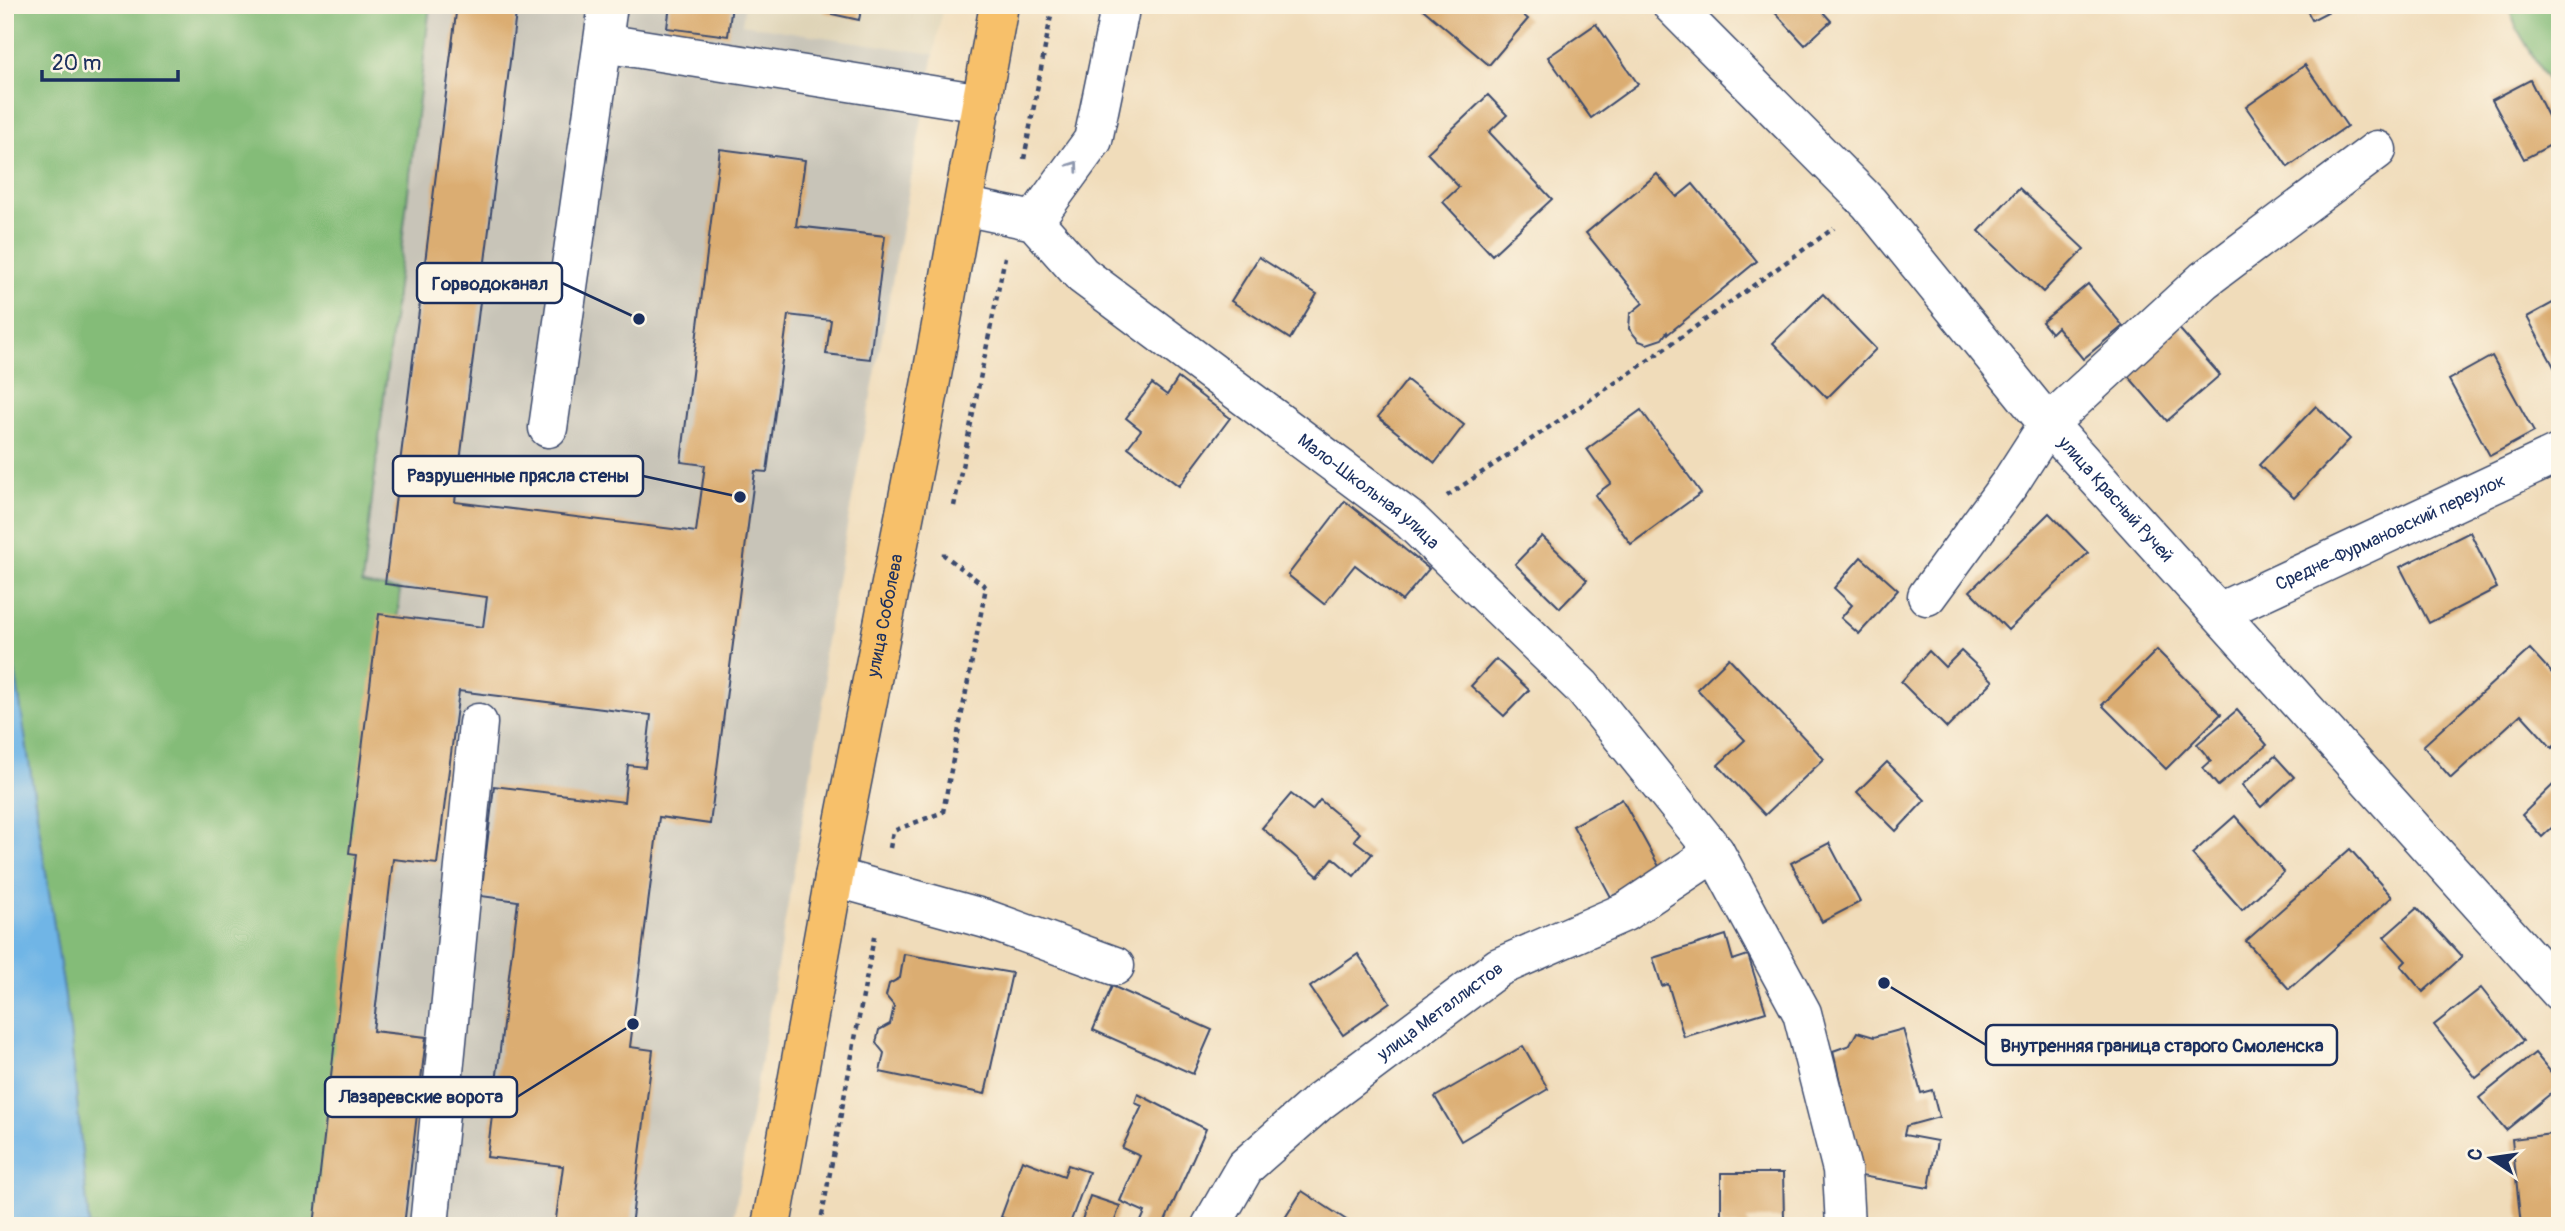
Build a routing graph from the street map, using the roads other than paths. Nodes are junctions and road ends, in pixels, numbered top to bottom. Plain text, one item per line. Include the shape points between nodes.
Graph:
1 (608, 5) edge
2 (999, 5) edge
3 (1114, 5) edge
4 (1672, 5) edge
5 (603, 43) junction
6 (982, 103) junction
7 (2378, 149) dead end
8 (964, 206) junction
9 (1024, 219) junction
10 (2048, 424) junction
11 (548, 428) dead end
12 (2560, 453) edge
13 (1927, 596) dead end
14 (2219, 612) junction
15 (478, 723) dead end
16 (1715, 852) junction
17 (834, 877) junction
18 (1115, 966) dead end
19 (2560, 992) edge
20 (429, 1226) edge
21 (771, 1226) edge
22 (1211, 1226) edge
23 (1845, 1226) edge

1 - 5 street
2 - 6 main road, улица Соболева
9 -> 3 street via 1093,140 1119,14
4 - 10 street, улица Красный Ручей via 1869,203
5 - 6 street
5 - 11 street
6 - 8 main road, улица Соболева
7 - 10 street via 2204,280
8 - 9 street
8 - 17 main road, улица Соболева
9 - 16 street, Мало-Школьная улица via 1082,275 1410,520 1582,687
10 - 13 street
10 - 14 street, улица Красный Ручей
12 - 14 street, Средне-Фурмановский переулок
14 - 19 street, улица Красный Ручей
15 - 20 street
16 - 22 street, улица Металлистов via 1625,912 1499,967 1320,1101 1245,1167
16 - 23 street, Мало-Школьная улица via 1802,1013 1842,1170
17 - 18 street via 986,919
17 - 21 main road, улица Соболева

